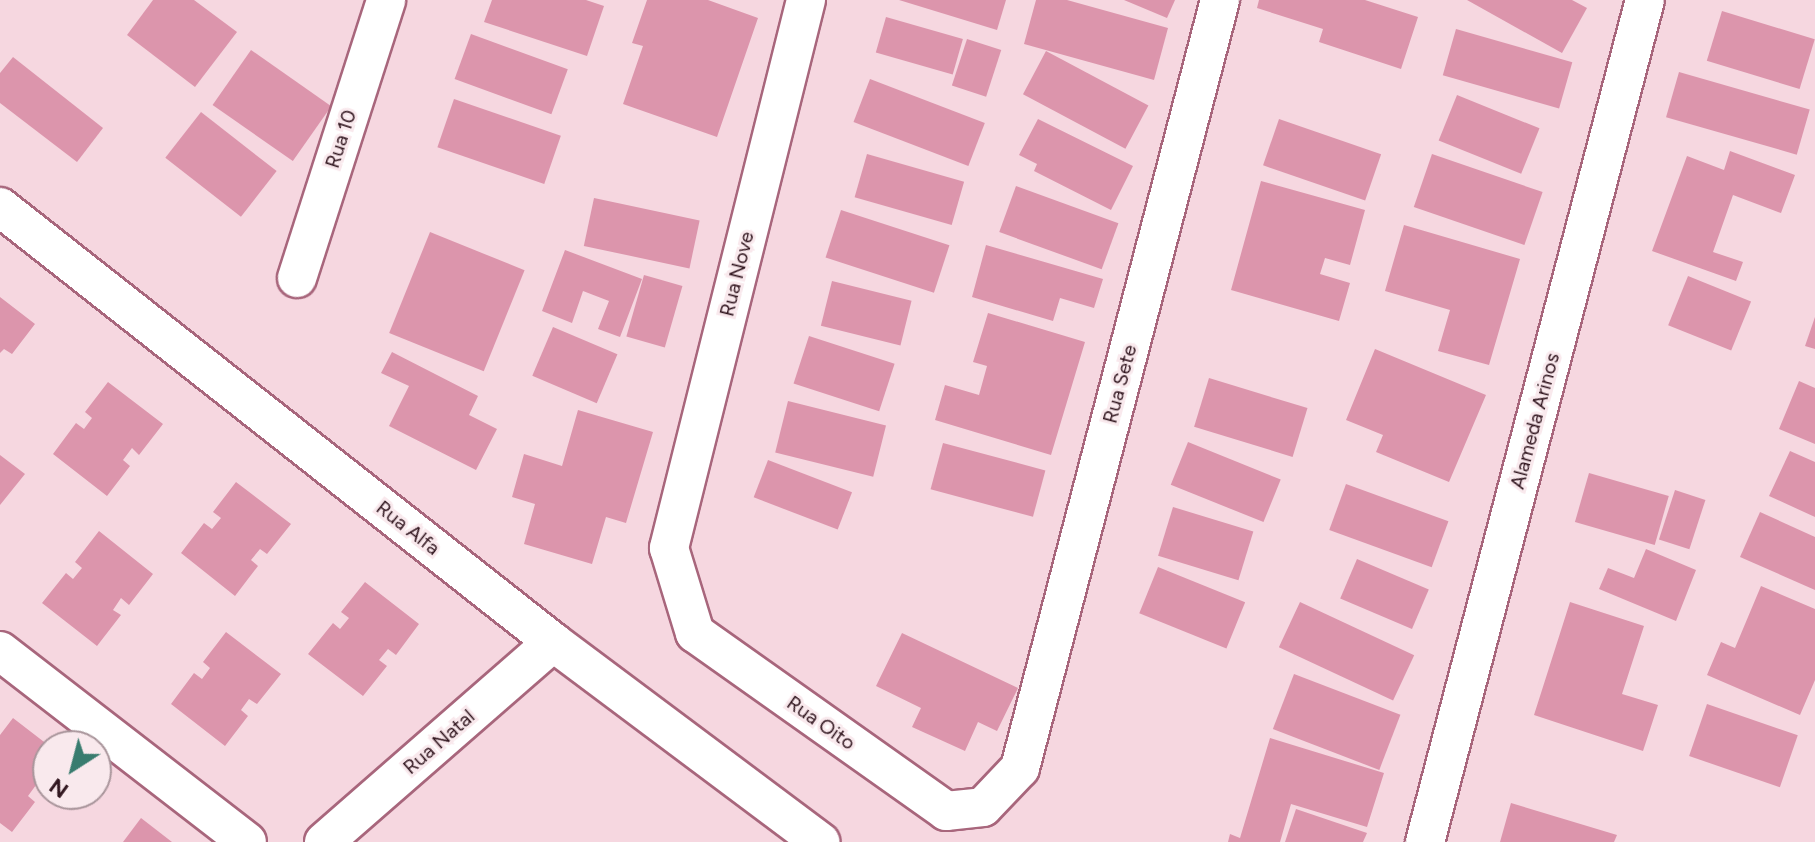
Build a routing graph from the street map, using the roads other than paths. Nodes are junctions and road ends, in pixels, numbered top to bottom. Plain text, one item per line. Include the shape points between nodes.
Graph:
1 (386, 0) edge
2 (806, 0) edge
3 (1220, 0) edge
4 (1645, 0) edge
5 (0, 207) edge
6 (297, 278) dead end
7 (669, 548) joint
8 (553, 642) junction
9 (0, 651) edge
10 (1020, 768) joint
11 (247, 842) edge
12 (324, 842) edge
13 (820, 842) edge
14 (1425, 842) edge

1 - 6 street, Rua 10
2 - 7 street, Rua Nove
3 - 10 street, Rua Sete
4 - 14 street, Alameda Arinos
5 - 8 street, Rua Alfa
7 - 10 street, Rua Oito via 695,633 946,811 983,807
8 - 12 street, Rua Natal
8 - 13 street, Rua Alfa
9 - 11 street

